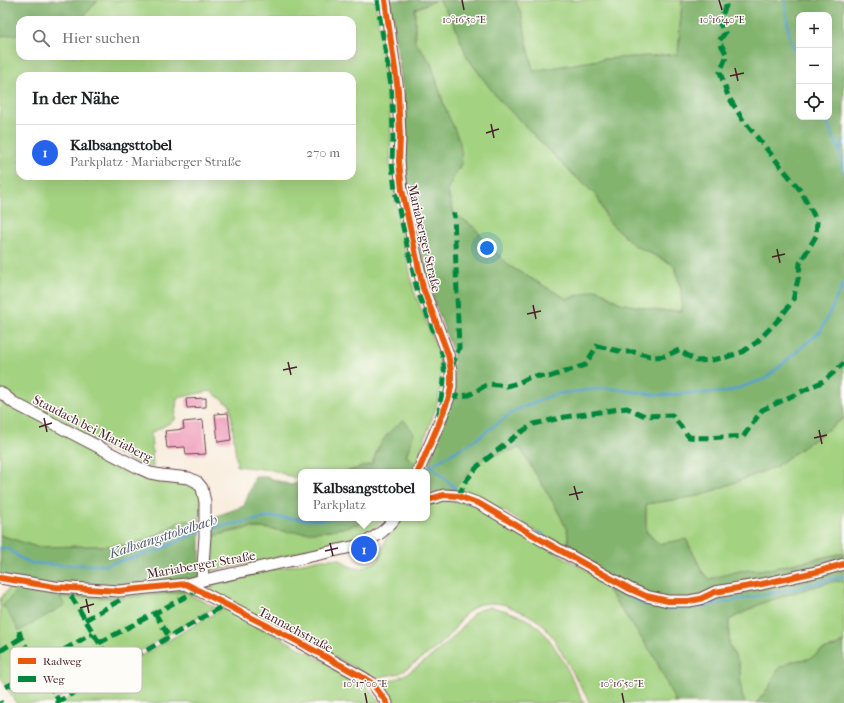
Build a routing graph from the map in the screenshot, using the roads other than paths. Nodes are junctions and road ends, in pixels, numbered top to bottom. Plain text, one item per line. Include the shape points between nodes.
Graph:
1 (385, 0) edge
2 (0, 392) edge
3 (419, 469) edge
4 (430, 499) edge
5 (393, 521) edge
6 (844, 564) edge
7 (0, 579) edge
8 (202, 580) junction
9 (186, 584) junction
10 (387, 703) edge

1 - 3 street, Mariaberger Straße via 398,90 402,190 423,288 448,354 451,371 449,397
2 - 8 street, Staudach bei Mariaberg via 14,403 139,468 189,478 196,482 202,488 205,502
4 - 6 street via 444,495 458,496 480,504 630,589 668,601 700,599 715,592 762,584
5 - 8 street, Mariaberger Straße via 383,533 356,546
7 - 9 street, Mariaberger Straße via 55,587 119,591
8 - 9 street, Mariaberger Straße
9 - 10 street, Tannachstraße via 364,678 373,684

